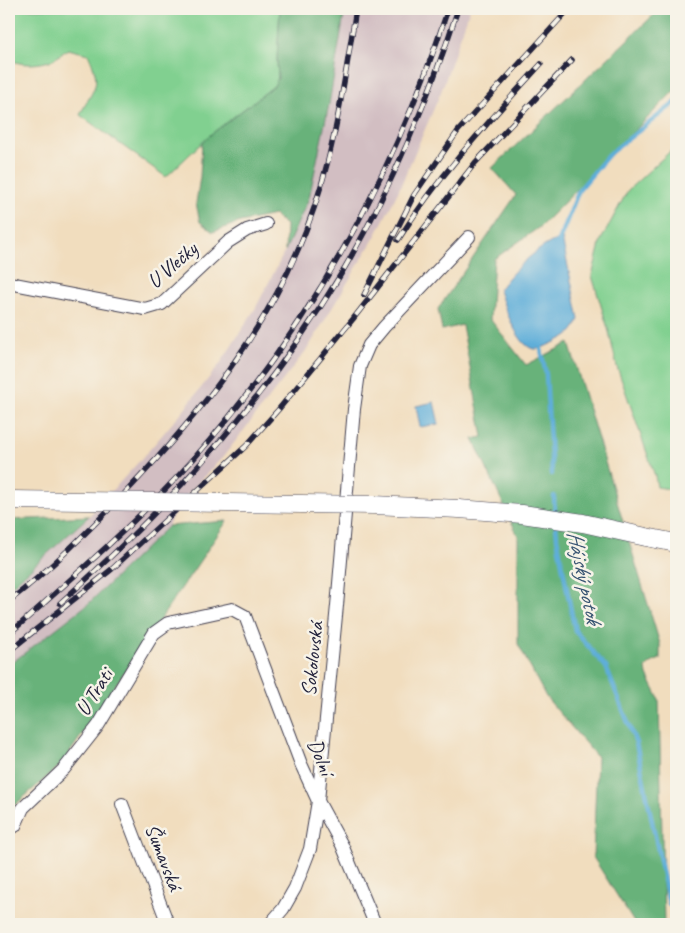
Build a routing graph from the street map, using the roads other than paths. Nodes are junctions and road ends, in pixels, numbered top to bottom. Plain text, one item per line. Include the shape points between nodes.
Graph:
1 (266, 224) dead end
2 (469, 236) dead end
3 (9, 283) edge
4 (10, 500) edge
5 (676, 543) edge
6 (232, 609) joint
7 (318, 801) junction
8 (122, 804) dead end
9 (9, 829) edge
10 (168, 924) edge
11 (270, 924) edge
12 (374, 924) edge

1 - 3 street, U Vlečky via 247,230 228,242 162,304 145,309
2 - 7 street, Sokolovská via 369,346 360,366
4 - 5 main road, bridge via 459,509 583,523
6 - 7 street, Dolní via 244,616
6 - 9 street, U Trati via 168,623 154,633 98,726 64,769 23,808 15,826
7 - 11 street, Dolní via 310,849 298,880 283,909
7 - 12 street via 342,845
8 - 10 street, Šumavská

